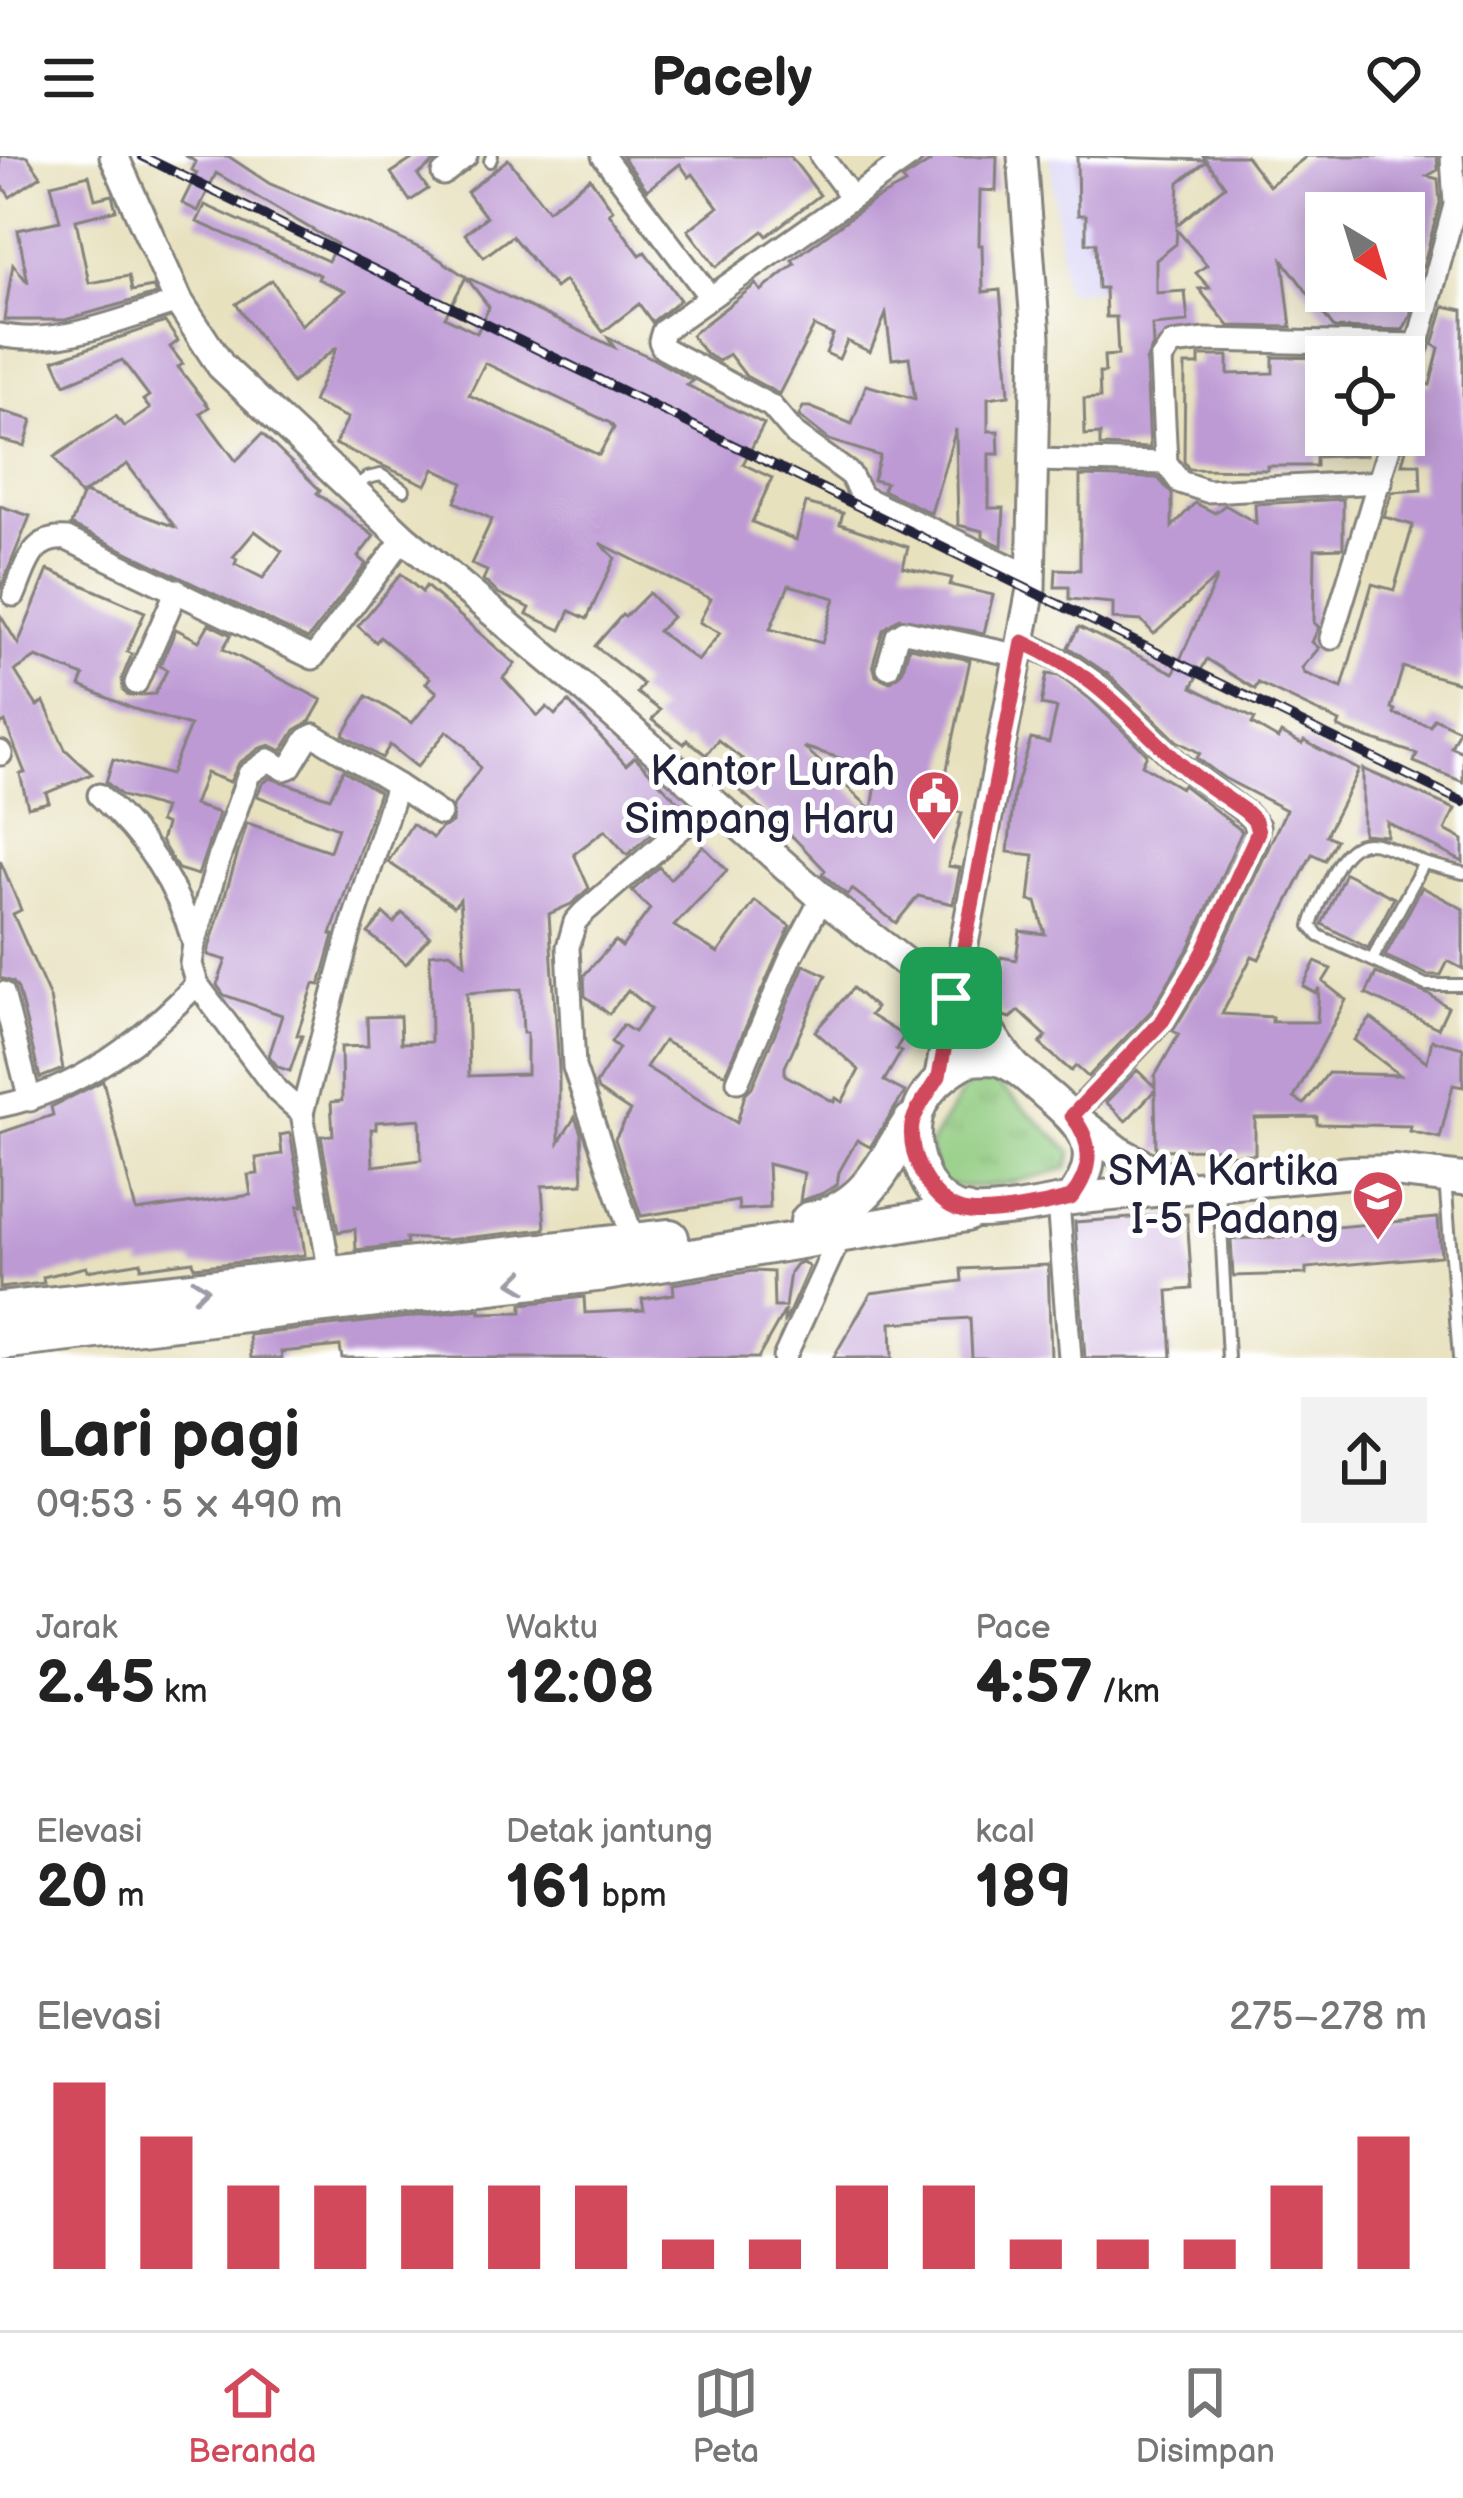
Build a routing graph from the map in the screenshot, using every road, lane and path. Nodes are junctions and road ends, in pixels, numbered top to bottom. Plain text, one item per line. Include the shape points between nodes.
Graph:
1 (466, 156) edge
2 (603, 156) edge
3 (821, 156) edge
4 (911, 156) edge
5 (1022, 156) edge
6 (1451, 156) edge
7 (111, 158) edge
8 (443, 174) dead end
9 (851, 196) junction
10 (710, 297) junction
11 (179, 302) junction
12 (0, 335) edge
13 (1420, 336) edge
14 (1305, 342) edge
15 (1388, 456) edge
16 (1036, 460) junction
17 (1166, 463) junction
18 (1381, 482) junction
19 (352, 489) junction
20 (404, 490) dead end
21 (404, 538) junction
22 (1031, 576) junction
23 (177, 590) junction
24 (14, 595) dead end
25 (1331, 638) dead end
26 (1022, 649) junction
27 (888, 667) dead end
28 (136, 682) dead end
29 (397, 785) junction
30 (99, 795) dead end
31 (712, 802) junction
32 (440, 814) dead end
33 (1424, 863) junction
34 (1463, 873) edge
35 (823, 898) junction
36 (194, 945) junction
37 (961, 958) junction
38 (1372, 960) junction
39 (197, 984) junction
40 (1463, 986) edge
41 (3, 993) dead end
42 (951, 998) junction
43 (1023, 1074) junction
44 (939, 1076) junction
45 (739, 1081) dead end
46 (30, 1100) junction
47 (0, 1106) edge
48 (302, 1113) junction
49 (1075, 1118) junction
50 (912, 1122) junction
51 (1454, 1177) edge
52 (1219, 1182) junction
53 (1182, 1186) junction
54 (1065, 1200) junction
55 (966, 1213) junction
56 (844, 1222) junction
57 (634, 1242) junction
58 (330, 1274) junction
59 (0, 1311) edge
60 (124, 1313) junction
61 (0, 1342) edge
62 (46, 1347) edge
63 (784, 1358) edge
64 (1070, 1358) edge
65 (1228, 1358) edge
66 (1459, 1358) edge

1 - 8 street
2 - 10 street
3 - 9 street
4 - 9 street
5 - 16 street
6 - 13 street via 1455,205
7 - 11 street
9 - 10 street
10 - 22 street via 662,331 664,348 771,406 850,474 862,496
11 - 12 street via 55,337
11 - 19 street via 221,366
14 - 17 street via 1172,344 1161,360
15 - 18 street
16 - 17 street
16 - 22 street
17 - 18 street via 1180,482 1207,491
18 - 25 street
19 - 20 lane via 382,475
19 - 21 street
21 - 23 street via 313,658
21 - 31 street
22 - 26 street
23 - 24 street via 58,538 33,549
23 - 28 street
26 - 27 street via 905,632
26 - 37 street
26 - 49 street via 1067,663 1099,686 1258,826 1203,953 1163,1020
29 - 32 street
29 - 36 street via 314,735 290,767 262,762 249,774
29 - 48 street
30 - 36 street via 158,860
31 - 35 street
31 - 57 street via 583,913 568,946 574,1067
33 - 34 lane
33 - 38 lane
33 - 38 lane via 1363,842 1340,857 1311,926
35 - 42 street
35 - 45 street
36 - 39 street
37 - 42 street
37 - 43 street via 977,1010
38 - 40 lane via 1426,985
39 - 46 street via 116,1056
39 - 48 street
41 - 46 street
42 - 44 street
43 - 44 main road via 998,1060 968,1060
43 - 49 main road
44 - 50 main road
46 - 47 street
48 - 58 street
49 - 53 main road
49 - 54 main road via 1090,1164
50 - 55 main road via 927,1183
50 - 56 main road
51 - 52 main road via 1352,1172
51 - 66 lane
52 - 53 main road
52 - 65 lane
53 - 54 main road
54 - 55 main road
54 - 64 street
55 - 56 main road
56 - 57 main road
56 -> 60 main road via 605,1272
56 - 63 street
57 - 58 main road
60 -> 58 main road
59 - 60 main road
60 - 62 main road
61 - 62 main road

